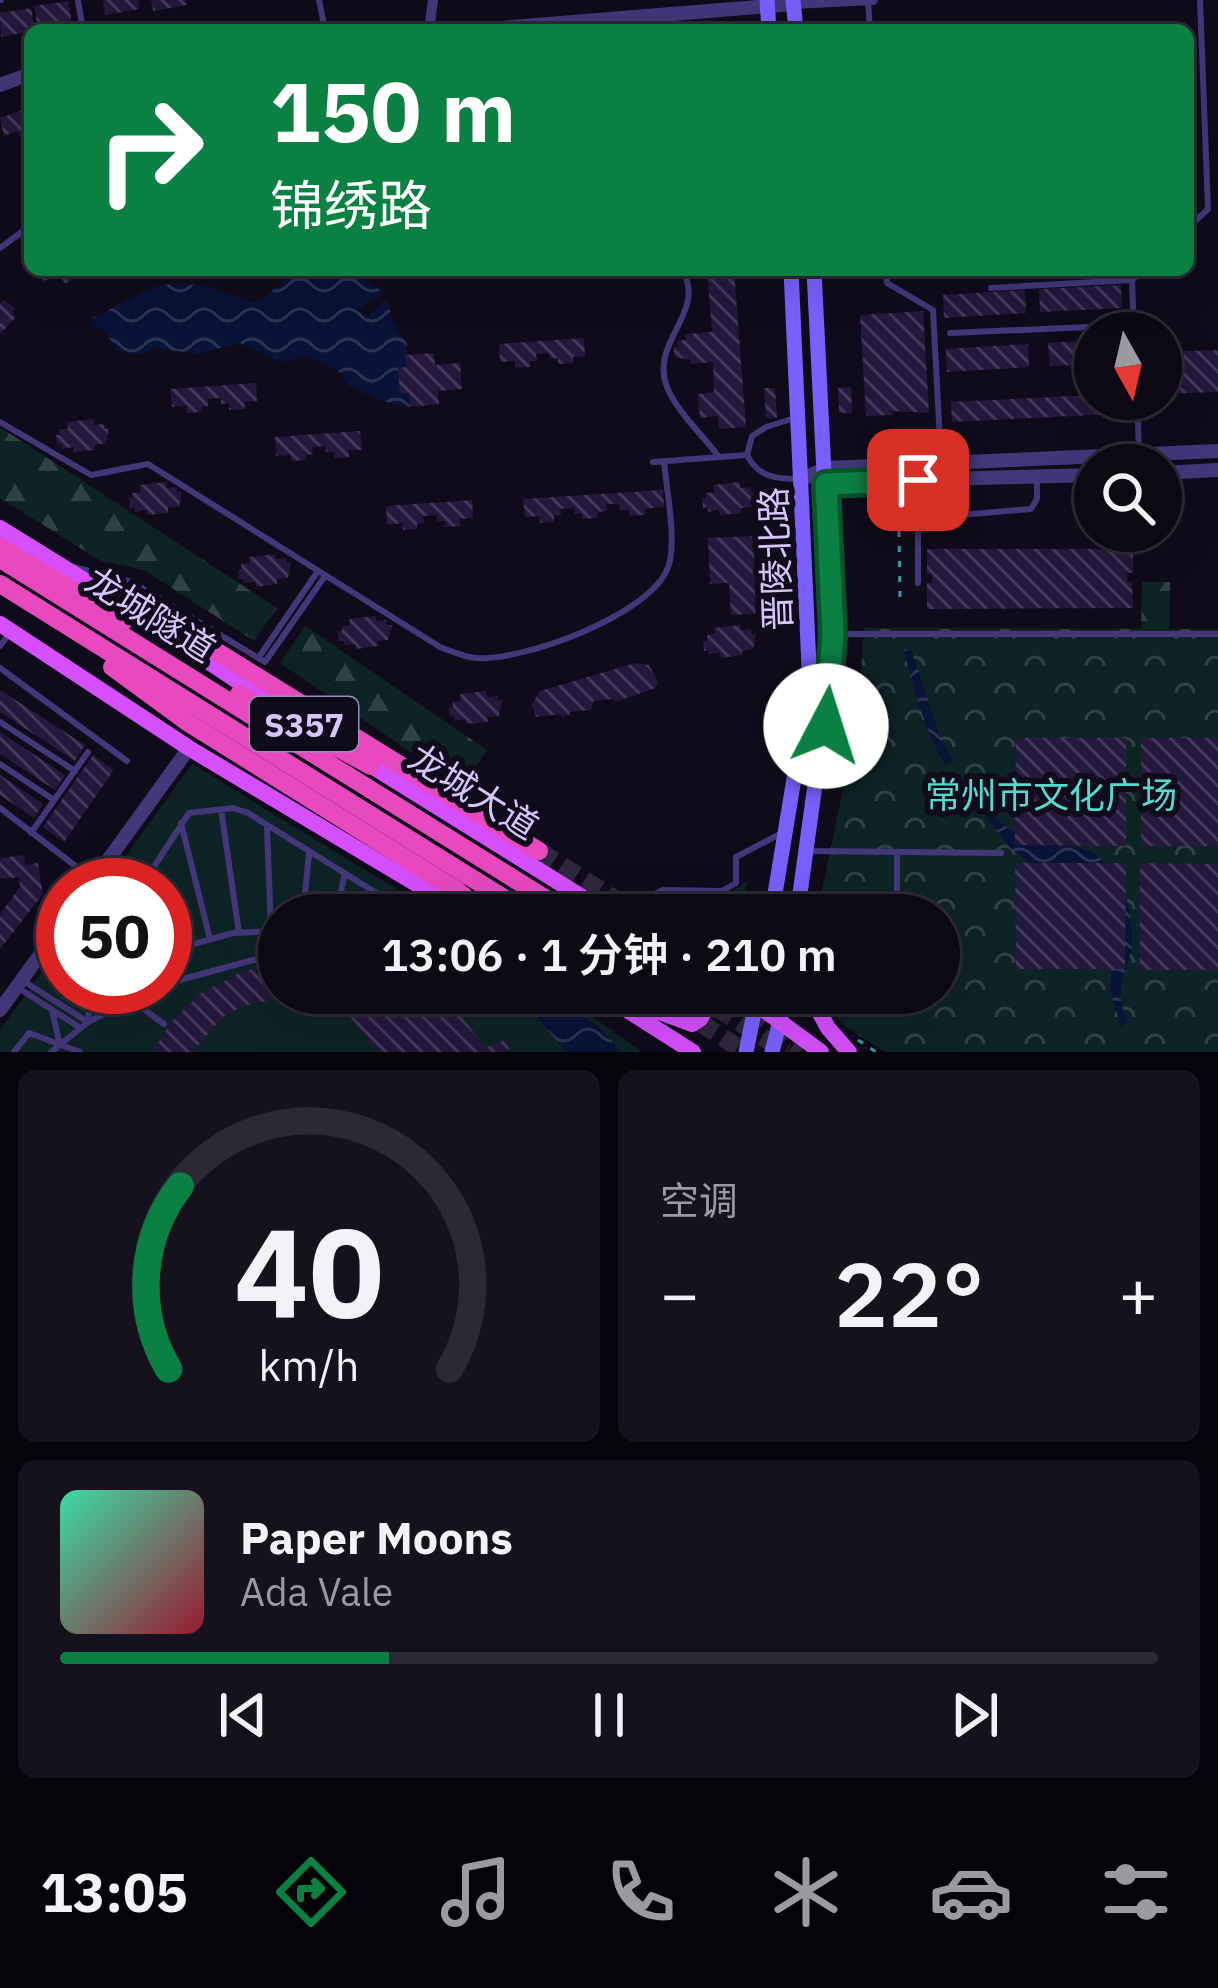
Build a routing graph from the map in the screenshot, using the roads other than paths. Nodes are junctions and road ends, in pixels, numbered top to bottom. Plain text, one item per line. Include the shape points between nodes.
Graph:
1 (870, 0) edge
2 (1200, 0) edge
3 (844, 1) edge
4 (794, 2) edge
5 (767, 3) edge
6 (541, 24) edge
7 (1208, 208) junction
8 (1218, 216) edge
9 (1194, 222) edge
10 (686, 276) edge
11 (791, 276) edge
12 (814, 276) edge
13 (886, 276) edge
14 (1136, 276) edge
15 (1132, 280) junction
16 (991, 288) dead end
17 (1133, 312) edge
18 (1074, 330) edge
19 (950, 333) dead end
20 (799, 417) junction
21 (0, 422) edge
22 (1218, 451) edge
23 (1182, 452) edge
24 (747, 455) junction
25 (719, 457) junction
26 (1074, 457) edge
27 (664, 461) junction
28 (653, 462) dead end
29 (941, 464) junction
30 (1218, 470) edge
31 (1182, 471) edge
32 (1074, 475) edge
33 (826, 476) junction
34 (1037, 476) junction
35 (803, 479) junction
36 (0, 528) edge
37 (0, 547) edge
38 (0, 559) edge
39 (57, 563) junction
40 (321, 573) junction
41 (919, 583) dead end
42 (0, 586) edge
43 (98, 588) junction
44 (4, 634) edge
45 (833, 634) junction
46 (1218, 634) edge
47 (0, 668) edge
48 (0, 722) edge
49 (189, 748) junction
50 (88, 752) dead end
51 (127, 761) dead end
52 (0, 764) edge
53 (371, 766) junction
54 (75, 771) junction
55 (54, 800) junction
56 (0, 808) edge
57 (221, 809) junction
58 (181, 823) junction
59 (267, 825) junction
60 (32, 832) junction
61 (785, 832) junction
62 (310, 851) junction
63 (539, 851) tunnel mouth
64 (808, 851) junction
65 (897, 852) junction
66 (1001, 853) dead end
67 (63, 858) edge
68 (110, 858) edge
69 (158, 858) edge
70 (345, 873) junction
71 (272, 894) edge
72 (305, 894) edge
73 (340, 894) edge
74 (378, 894) edge
75 (431, 894) edge
76 (462, 894) edge
77 (497, 894) edge
78 (538, 894) edge
79 (578, 894) edge
80 (655, 894) edge
81 (773, 894) edge
82 (801, 894) edge
83 (898, 894) edge
84 (258, 932) edge
85 (239, 933) junction
86 (210, 939) junction
87 (192, 944) edge
88 (36, 960) edge
89 (258, 960) edge
90 (192, 977) edge
91 (19, 983) junction
92 (36, 997) edge
93 (0, 1010) edge
94 (53, 1014) edge
95 (61, 1014) edge
96 (86, 1014) edge
97 (103, 1014) edge
98 (150, 1014) edge
99 (636, 1014) edge
100 (664, 1014) edge
101 (703, 1014) edge
102 (750, 1014) edge
103 (770, 1014) edge
104 (781, 1014) edge
105 (820, 1014) edge
106 (779, 1023) junction
107 (164, 1024) dead end
108 (84, 1025) junction
109 (59, 1045) junction
110 (14, 1052) edge
111 (51, 1052) edge
112 (80, 1052) edge
113 (693, 1052) edge
114 (746, 1052) edge
115 (772, 1052) edge
116 (821, 1052) edge
117 (849, 1052) edge

1 - 3 street
2 - 7 lane
3 - 4 street
4 - 5 street
5 - 6 street
7 - 8 lane
7 - 9 lane
10 - 25 lane via 688,310 665,345 663,367 667,387
11 - 20 main road, 晋陵北路
12 - 33 main road, 晋陵北路
13 - 29 lane via 886,284 933,310
14 - 15 lane
15 - 16 lane
15 - 17 lane
18 - 19 lane
20 - 24 lane via 752,436
20 - 35 main road, 晋陵北路
21 - 40 lane via 91,475 148,464
22 - 23 street
24 - 25 lane
24 - 35 lane via 769,477
25 - 27 lane
26 - 29 street
27 - 28 lane
27 - 40 lane via 666,572 634,606 578,634 474,658 440,647
29 - 33 street
30 - 31 street
32 - 34 street
33 - 34 street
33 - 35 street
33 - 45 main road, 晋陵北路
34 - 41 lane via 1031,509 925,518
35 - 61 main road, 晋陵北路 via 808,667
36 - 39 main road, 龙城大道 / S357
37 - 53 highway
38 - 78 highway, 龙城隧道
39 - 40 lane via 132,582 262,660
39 - 43 main road, 龙城大道 / S357
42 - 76 highway via 187,722
42 - 77 highway, 龙城隧道
43 - 53 main road, 龙城大道 / S357
43 - 63 highway via 187,633
44 - 49 main road, S357
45 - 46 lane
45 - 64 main road, 晋陵北路
47 - 51 lane
48 - 54 lane
49 - 68 street
49 - 75 main road, S357
50 - 54 lane
52 - 55 lane
53 - 79 main road, 龙城大道 / S357
54 - 55 lane
55 - 60 lane
56 - 60 lane
57 - 58 lane via 189,813
57 - 59 lane
57 - 85 lane
58 - 69 lane
58 - 86 lane
59 - 62 lane
59 - 71 lane
60 - 67 lane
61 - 80 lane via 736,857 736,883 722,891
61 - 81 main road, 晋陵北路
62 - 70 lane
62 - 72 lane
64 - 65 lane
64 - 82 main road, 晋陵北路
65 - 66 lane
65 - 83 lane
70 - 73 lane
70 - 74 lane
84 - 85 lane
85 - 86 lane
86 - 87 lane
88 - 91 street
89 - 90 lane
91 - 92 lane
91 - 93 street
91 - 108 lane
94 - 109 lane
95 - 108 lane
96 - 108 lane
97 - 108 lane
98 - 107 lane
99 - 113 main road
100 - 101 main road via 692,1024
102 - 114 main road
103 - 106 main road
104 - 106 main road
105 - 117 main road
106 - 115 main road
106 - 116 main road
108 - 109 lane
109 - 110 lane via 28,1034
109 - 111 lane
109 - 112 lane

